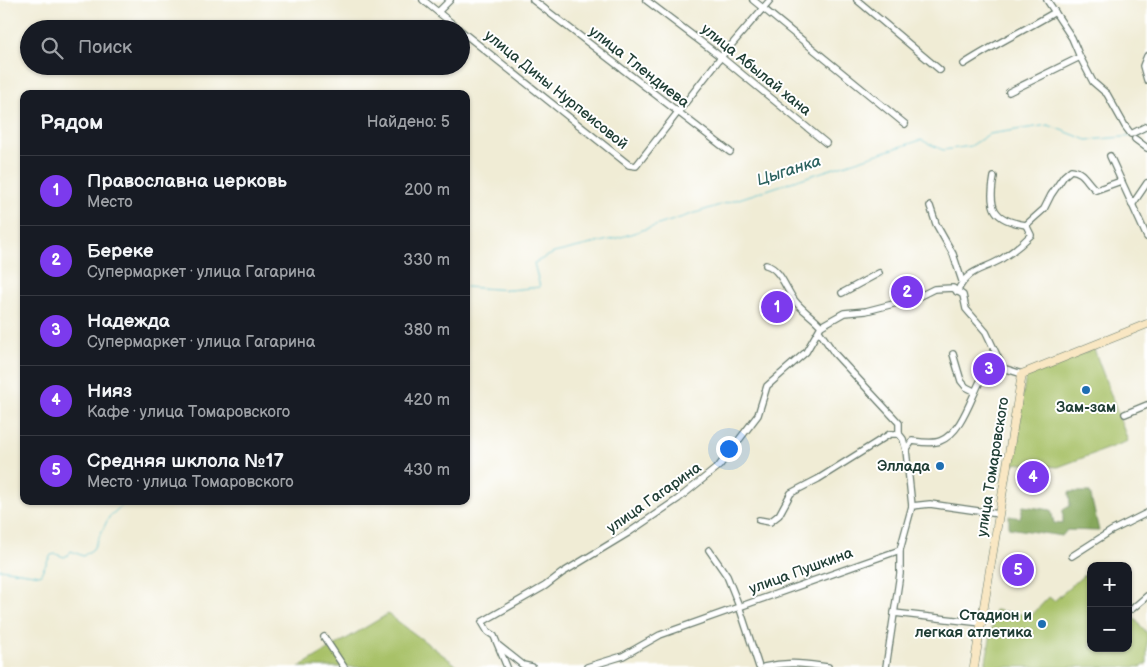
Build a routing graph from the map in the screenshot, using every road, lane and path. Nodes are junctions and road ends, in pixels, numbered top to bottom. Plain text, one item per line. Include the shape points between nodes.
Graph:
1 (423, 0) edge
2 (450, 0) edge
3 (533, 0) edge
4 (646, 0) edge
5 (753, 0) edge
6 (770, 0) edge
7 (857, 0) edge
8 (1047, 0) edge
9 (763, 8) junction
10 (438, 12) junction
11 (1055, 12) junction
12 (448, 20) edge
13 (470, 38) edge
14 (1147, 56) edge
15 (721, 57) junction
16 (1080, 57) junction
17 (964, 64) dead end
18 (940, 70) dead end
19 (1147, 80) edge
20 (1009, 92) dead end
21 (677, 112) junction
22 (905, 124) dead end
23 (1147, 126) edge
24 (1135, 139) dead end
25 (826, 142) dead end
26 (1147, 148) edge
27 (730, 152) dead end
28 (1110, 156) dead end
29 (994, 177) dead end
30 (1122, 181) junction
31 (1147, 183) edge
32 (1132, 205) junction
33 (930, 206) dead end
34 (1026, 226) junction
35 (1147, 237) edge
36 (766, 265) dead end
37 (879, 273) dead end
38 (962, 281) junction
39 (957, 292) junction
40 (842, 293) dead end
41 (1147, 324) edge
42 (820, 328) junction
43 (953, 354) dead end
44 (1003, 368) junction
45 (1022, 374) junction
46 (974, 391) junction
47 (1147, 405) edge
48 (1125, 414) dead end
49 (901, 436) junction
50 (912, 441) junction
51 (906, 450) junction
52 (912, 506) junction
53 (1147, 513) edge
54 (999, 514) junction
55 (759, 520) dead end
56 (709, 550) dead end
57 (900, 550) junction
58 (1072, 556) dead end
59 (1147, 596) edge
60 (739, 606) junction
61 (1132, 609) dead end
62 (894, 613) junction
63 (982, 623) junction
64 (324, 637) dead end
65 (497, 645) junction
66 (813, 666) edge
67 (344, 667) edge
68 (507, 667) edge
69 (532, 667) edge
70 (587, 667) edge
71 (759, 667) edge
72 (764, 667) edge
73 (828, 667) edge
74 (886, 667) edge
75 (974, 667) edge

1 - 10 street, улица Дины Нурпеисовой
2 - 10 street
3 - 21 street, улица Тлендиева
4 - 15 street, улица Абылай хана
5 - 9 street
6 - 9 street
7 - 18 street
8 - 11 street
9 - 15 street
9 - 22 street
10 - 12 street, улица Дины Нурпеисовой
11 - 16 street
11 - 17 street
13 - 21 street, улица Дины Нурпеисовой via 629,165 636,166
14 - 19 street via 1143,66
15 - 21 street
15 - 25 street, улица Абылай хана
16 - 20 street
16 - 23 street via 1092,82 1107,94 1131,134
21 - 27 street, улица Тлендиева
24 - 26 street
28 - 30 street
29 - 34 street via 992,208 1000,216
30 - 32 street
30 - 34 street via 1096,190 1084,176 1071,170 1044,209
31 - 32 street
32 - 35 street
33 - 38 street
34 - 38 street via 1031,236 1018,248 972,272
36 - 42 street via 772,266 796,302
37 - 40 street
38 - 39 street
39 - 42 street, улица Гагарина via 952,288 934,289 901,302 844,313
39 - 44 street via 963,296 966,308 986,332
41 - 45 street
42 - 49 street via 835,354 899,424
42 - 65 street, улица Гагарина via 806,352 767,386 758,415 719,466 628,533 482,622
43 - 46 street via 961,381
44 - 45 street
44 - 46 street via 982,376
45 - 54 street, улица Томаровского
46 - 50 street via 958,428 940,442
47 - 48 street
49 - 50 street
49 - 51 street
49 - 55 street via 890,434 791,492 779,514 770,522
50 - 51 street
51 - 52 street
52 - 54 street via 930,504
52 - 57 street
53 - 58 street
54 - 63 street, улица Томаровского
56 - 60 street via 727,576
57 - 60 street, улица Пушкина
57 - 62 street
59 - 61 street
60 - 70 street, улица Пушкина via 660,635 623,656
60 - 71 street
62 - 63 street
62 - 74 street
63 - 75 street, улица Томаровского
64 - 67 street
65 - 68 street
65 - 69 street via 523,665
66 - 72 street via 794,662
66 - 73 street

